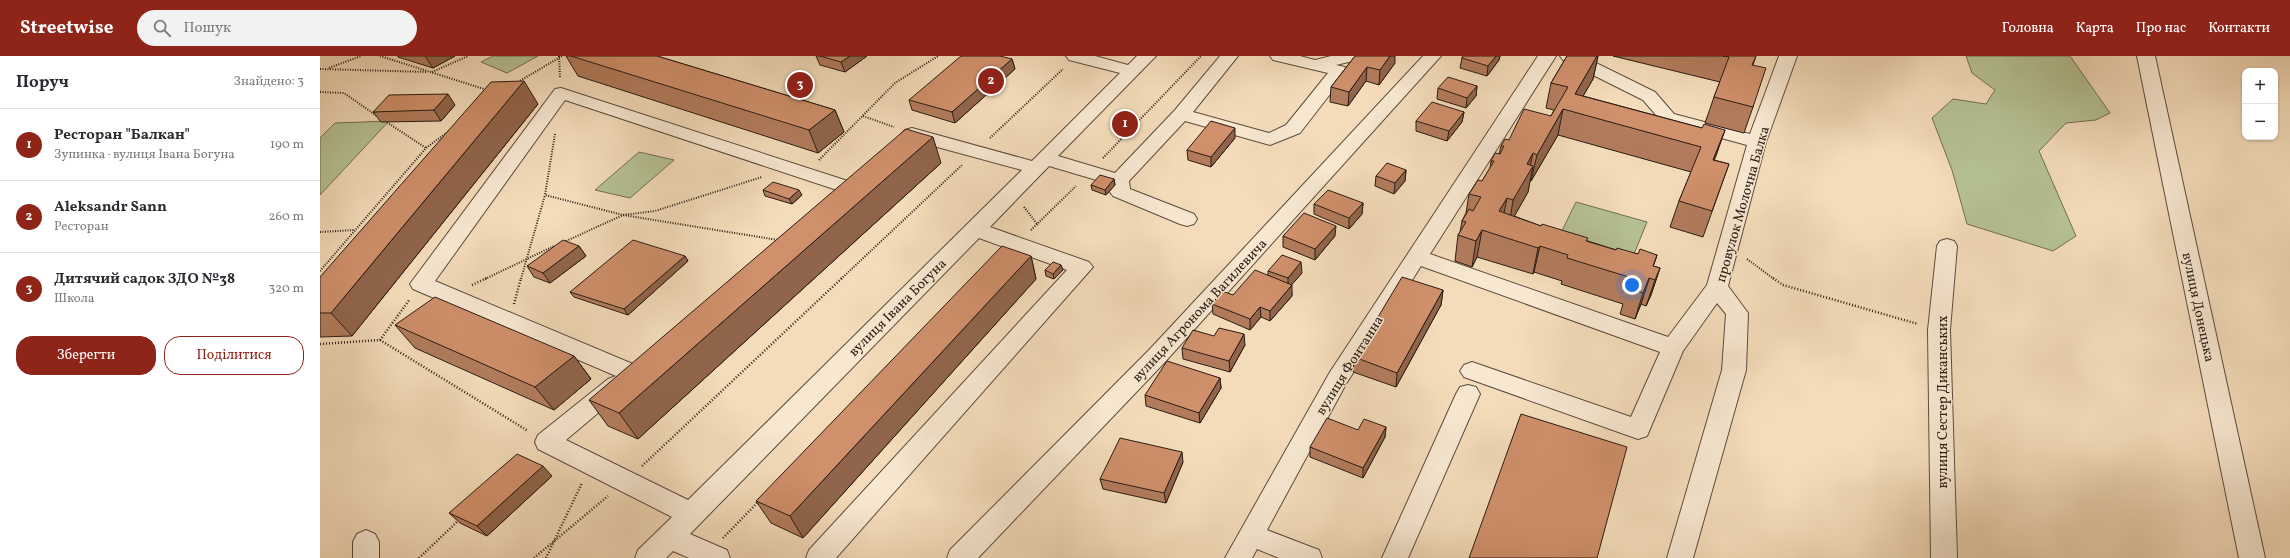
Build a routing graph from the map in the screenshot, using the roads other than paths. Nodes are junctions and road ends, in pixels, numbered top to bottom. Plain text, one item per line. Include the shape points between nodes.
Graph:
1 (1076, 56) edge
2 (1229, 56) edge
3 (1279, 56) edge
4 (1351, 56) edge
5 (1432, 56) edge
6 (1546, 56) edge
7 (1569, 56) edge
8 (1788, 56) edge
9 (2146, 56) edge
10 (1139, 63) edge
11 (1314, 65) junction
12 (1181, 114) junction
13 (1757, 142) junction
14 (890, 154) edge
15 (1041, 164) junction
16 (867, 173) edge
17 (1119, 180) junction
18 (850, 188) junction
19 (833, 203) edge
20 (1187, 219) dead end
21 (976, 229) junction
22 (1947, 246) dead end
23 (1417, 258) junction
24 (1717, 287) junction
25 (1673, 348) junction
26 (650, 358) edge
27 (632, 373) junction
28 (691, 514) junction
29 (1251, 535) junction
30 (669, 537) junction
31 (712, 556) edge
32 (648, 558) edge
33 (819, 558) edge
34 (960, 558) edge
35 (1238, 558) edge
36 (1309, 558) edge
37 (1395, 558) edge
38 (1680, 558) edge
39 (1944, 558) edge
40 (2252, 558) edge

1 - 10 street
2 - 12 street
3 - 11 street
4 - 11 street
5 - 34 street, вулиця Агронома Вагилевича via 1157,356
6 - 23 street, вулиця Фонтанна
7 - 13 street via 1649,96 1668,118
8 - 13 street, провулок Молочна Балка
9 - 40 street, вулиця Донецька
10 - 15 street, вулиця Івана Богуна
11 - 12 street via 1339,72 1293,129 1270,139
12 - 17 street
13 - 24 street, провулок Молочна Балка
14 - 15 street via 912,134 975,152
15 - 17 street via 1090,172
15 - 21 street, вулиця Івана Богуна
16 - 18 street
17 - 20 street via 1120,192
18 - 19 street
18 - 27 street via 561,94 421,284
21 - 28 street, вулиця Івана Богуна
21 - 33 street via 1082,267
22 - 39 street, вулиця Сестер Диканських via 1939,330
23 - 25 street
23 - 29 street, вулиця Фонтанна via 1338,378
24 - 25 street
24 - 38 street, провулок Молочна Балка via 1737,313 1734,370
25 - 37 street via 1638,429 1470,383
26 - 27 street
27 - 28 street via 546,442
28 - 30 street, вулиця Івана Богуна
29 - 35 street, вулиця Фонтанна
29 - 36 street
30 - 31 street
30 - 32 street, вулиця Івана Богуна

